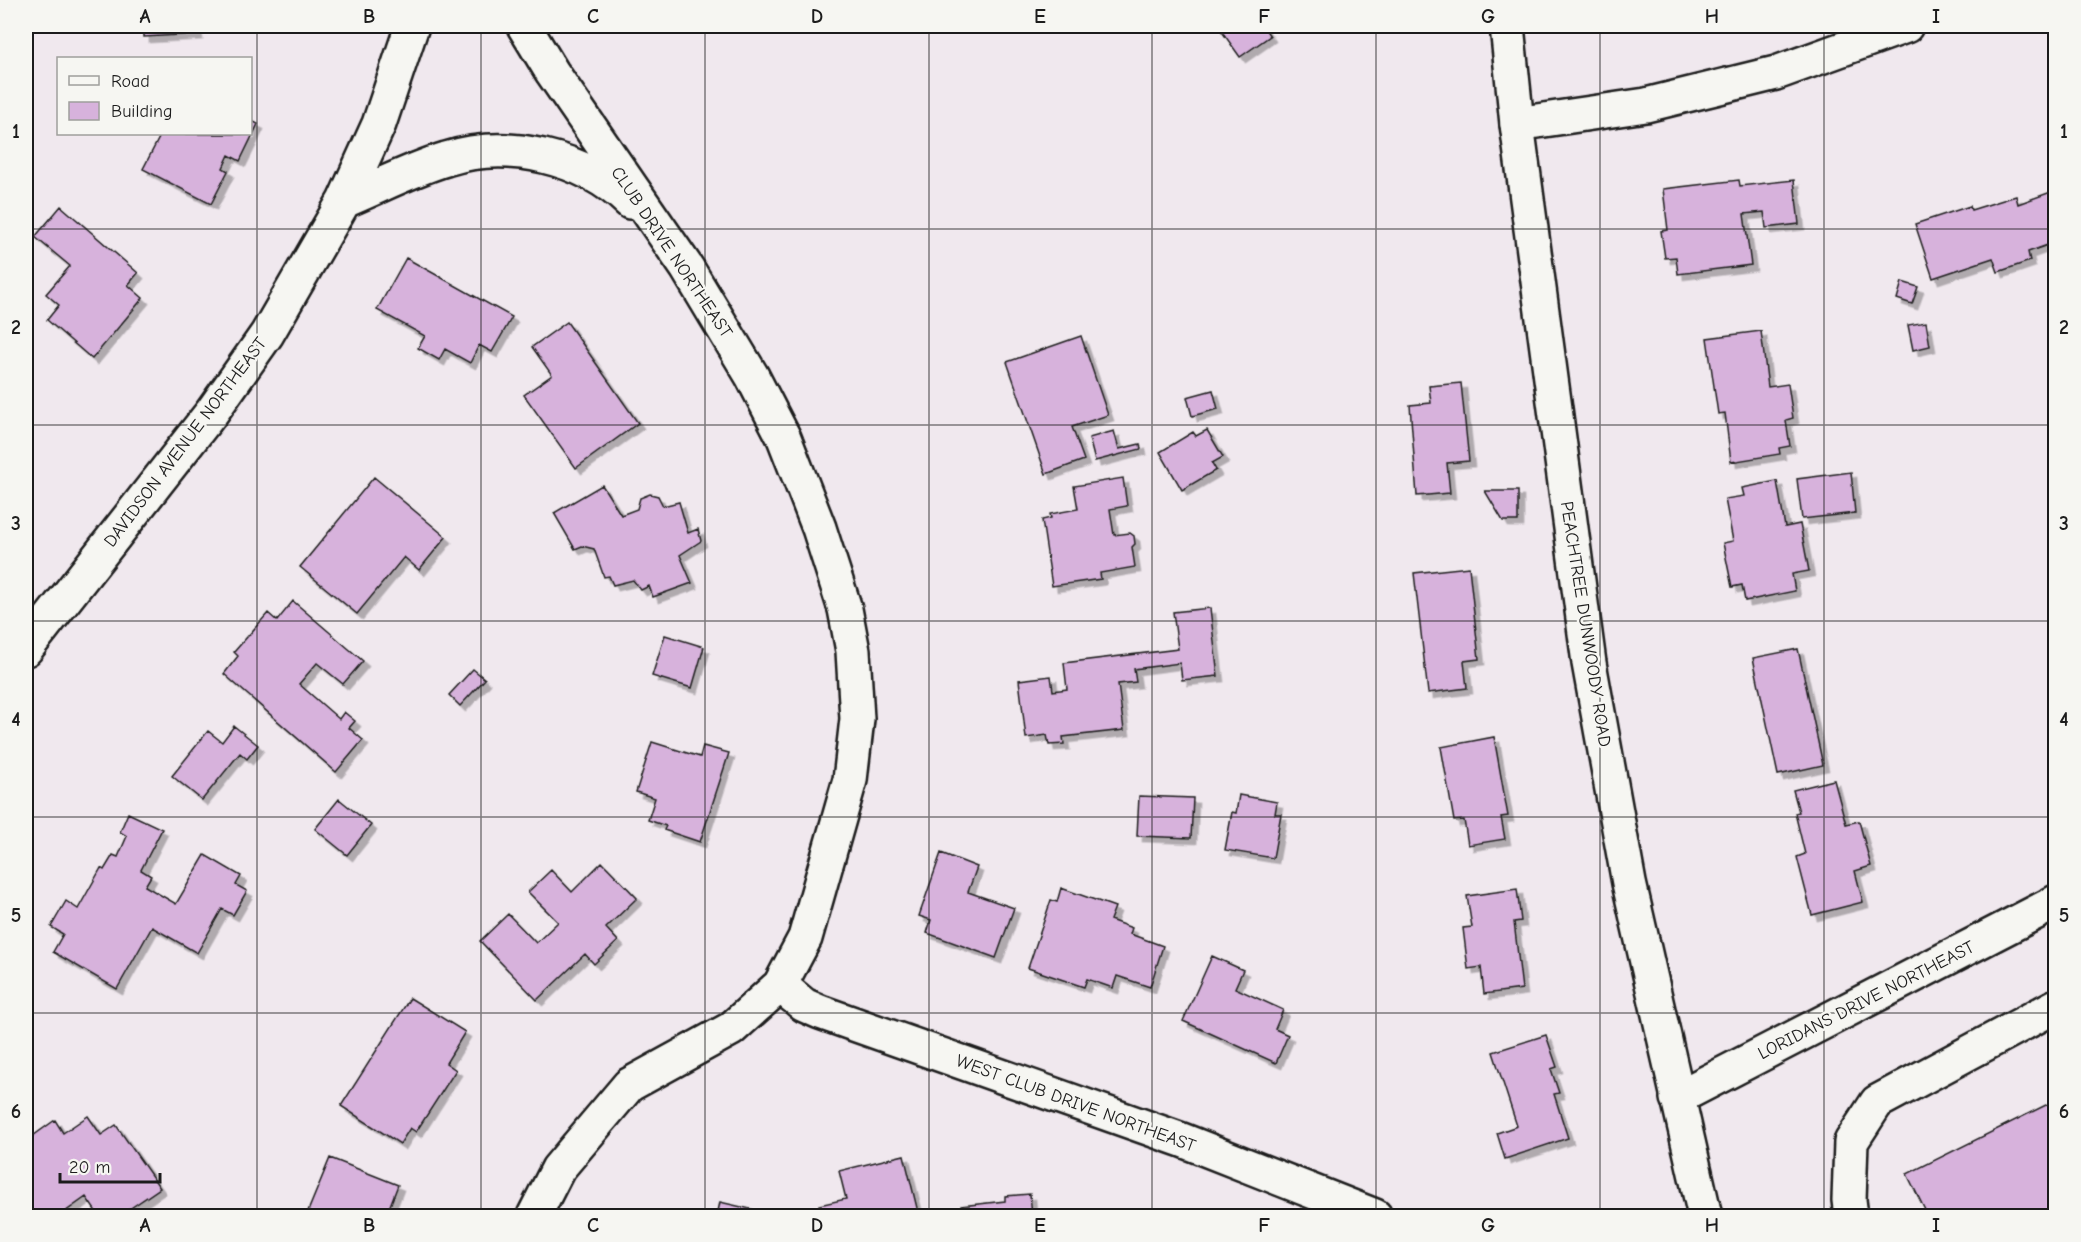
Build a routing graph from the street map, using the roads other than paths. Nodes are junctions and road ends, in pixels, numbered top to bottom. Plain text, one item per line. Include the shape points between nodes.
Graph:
1 (412, 26) edge
2 (524, 26) edge
3 (1507, 26) edge
4 (1906, 26) edge
5 (1517, 124) junction
6 (344, 201) junction
7 (659, 231) junction
8 (26, 649) edge
9 (2055, 902) edge
10 (780, 985) junction
11 (2055, 1006) edge
12 (1677, 1098) junction
13 (534, 1216) edge
14 (1375, 1216) edge
15 (1705, 1216) edge
16 (1851, 1216) edge

1 - 6 street, DAVIDSON AVENUE NORTHEAST via 379,124
2 - 7 street, CLUB DRIVE NORTHEAST
3 - 5 street, PEACHTREE DUNWOODY ROAD
4 - 5 street via 1765,76 1646,105
5 - 12 street, PEACHTREE DUNWOODY ROAD via 1589,663 1629,883
6 - 7 street via 447,158 482,152 518,152 553,158 596,177 625,197
6 - 8 street, DAVIDSON AVENUE NORTHEAST via 267,334 212,412
7 - 10 street, CLUB DRIVE NORTHEAST via 687,268 784,438 819,528 853,651 857,719 850,780 805,938
9 - 12 street, LORIDANS DRIVE NORTHEAST
10 - 13 street, CLUB DRIVE NORTHEAST via 731,1029 629,1085 558,1169
10 - 14 street, WEST CLUB DRIVE NORTHEAST via 804,1005 820,1012 1182,1140
11 - 16 street via 1877,1102 1851,1142
12 - 15 street, PEACHTREE DUNWOODY ROAD

